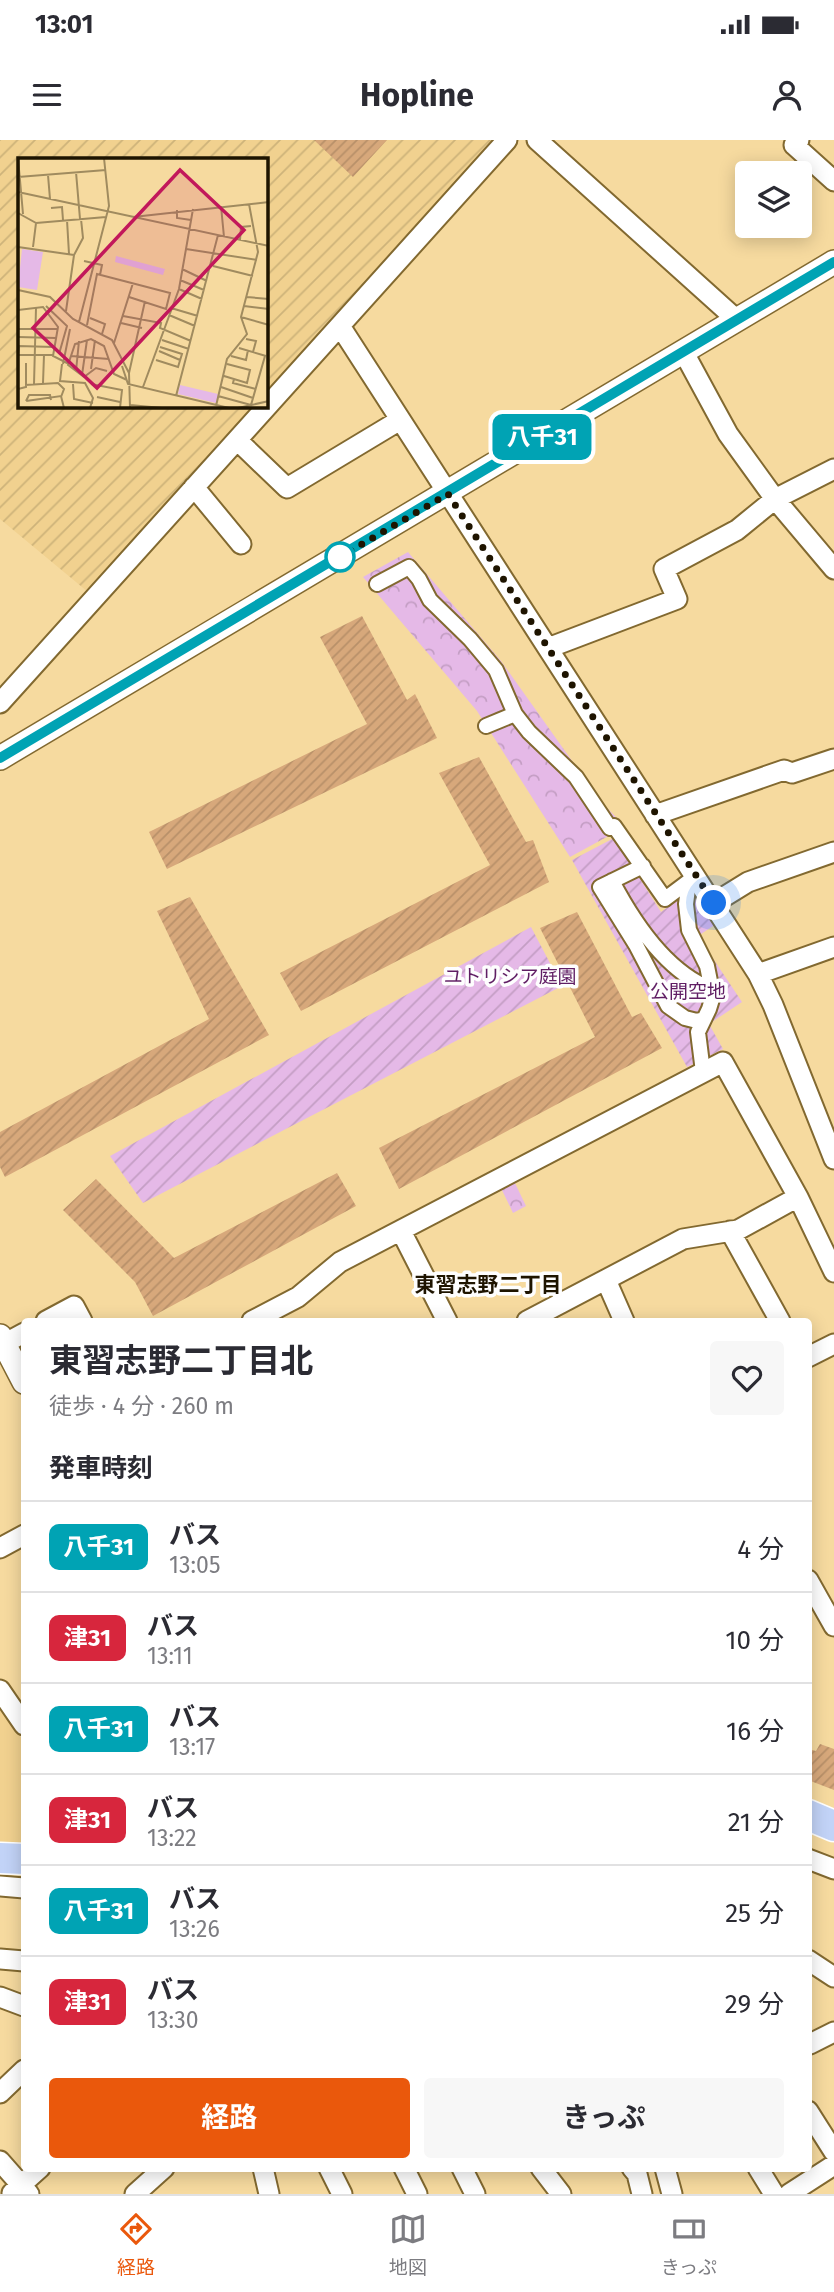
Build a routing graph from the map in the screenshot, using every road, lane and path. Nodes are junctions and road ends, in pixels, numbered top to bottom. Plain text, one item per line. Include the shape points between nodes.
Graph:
1 (507, 140) edge
2 (537, 140) edge
3 (799, 140) edge
4 (834, 181) edge
5 (834, 262) edge
6 (737, 320) junction
7 (340, 326) junction
8 (683, 351) junction
9 (268, 406) edge
10 (266, 408) edge
11 (400, 420) junction
12 (237, 440) junction
13 (834, 469) edge
14 (194, 487) junction
15 (448, 494) junction
16 (775, 499) junction
17 (241, 544) dead end
18 (834, 569) edge
19 (377, 584) dead end
20 (548, 648) junction
21 (0, 703) edge
22 (515, 714) junction
23 (495, 723) dead end
24 (0, 758) edge
25 (834, 759) edge
26 (655, 815) junction
27 (834, 852) edge
28 (643, 866) junction
29 (612, 881) junction
30 (714, 903) junction
31 (834, 947) edge
32 (758, 974) junction
33 (711, 989) junction
34 (704, 1019) junction
35 (703, 1072) junction
36 (833, 1156) edge
37 (798, 1197) junction
38 (401, 1231) junction
39 (730, 1231) junction
40 (834, 1272) edge
41 (606, 1280) junction
42 (52, 1318) edge
43 (80, 1318) edge
44 (258, 1318) edge
45 (445, 1318) edge
46 (533, 1318) edge
47 (623, 1318) edge
48 (778, 1318) edge
49 (21, 1334) edge
50 (1, 1342) edge
51 (834, 1344) edge
52 (812, 1355) edge
53 (21, 1377) edge
54 (21, 1537) edge
55 (0, 1548) edge
56 (812, 1587) edge
57 (834, 1626) edge
58 (0, 1690) edge
59 (21, 1721) edge
60 (812, 1817) edge
61 (834, 1826) edge
62 (0, 1858) edge
63 (21, 1859) edge
64 (812, 1861) edge
65 (834, 1869) edge
66 (0, 1886) edge
67 (21, 1888) edge
68 (0, 1959) edge
69 (21, 1961) edge
70 (812, 1963) edge
71 (834, 1977) edge
72 (0, 1997) edge
73 (21, 2005) edge
74 (834, 2032) edge
75 (812, 2043) edge
76 (21, 2073) edge
77 (0, 2093) edge
78 (812, 2116) edge
79 (834, 2151) edge
80 (0, 2161) edge
81 (834, 2165) edge
82 (37, 2172) edge
83 (160, 2172) edge
84 (332, 2172) edge
85 (406, 2172) edge
86 (464, 2172) edge
87 (544, 2172) edge
88 (635, 2172) edge
89 (666, 2172) edge
90 (760, 2172) edge
91 (21, 2191) edge
92 (135, 2194) edge
93 (342, 2194) edge
94 (416, 2194) edge
95 (475, 2194) edge
96 (561, 2194) edge
97 (642, 2194) edge
98 (673, 2194) edge
99 (774, 2194) edge
100 (789, 2194) edge

1 - 7 street
2 - 6 street
3 - 4 street via 794,145
5 - 6 street
6 - 8 street
7 - 9 street
7 - 11 street
8 - 15 street
8 - 16 street via 728,434
10 - 12 street
11 - 12 street via 287,488
11 - 15 street
12 - 14 street
13 - 16 street
14 - 17 street
14 - 21 street
15 - 20 street
15 - 24 street
16 - 18 street
16 - 20 street via 737,530 664,569 677,599
19 - 22 street via 409,567 430,600 496,670
20 - 26 street
22 - 23 street
22 - 28 street via 576,777 610,828 614,825
25 - 26 street via 792,774 784,770
26 - 30 street
27 - 30 street via 748,882
28 - 29 street
28 - 33 street via 665,899 690,881 686,904 689,930 707,966
29 - 33 street via 641,932 687,975
29 - 34 street via 600,887 668,1006 685,1018
30 - 32 street
31 - 32 street
32 - 36 street
33 - 34 street via 712,1003
34 - 35 street via 698,1031
35 - 37 street via 723,1062
35 - 38 street
37 - 39 street
37 - 40 street
38 - 44 street via 340,1262 298,1297
38 - 45 street
39 - 41 street via 683,1239
39 - 48 street
41 - 46 street
41 - 47 street
42 - 43 street via 74,1307
49 - 50 street
50 - 53 street
51 - 52 street
54 - 55 street
56 - 57 street
58 - 59 street
60 - 61 main road
62 - 63 main road
64 - 65 street
66 - 67 street
68 - 69 street
70 - 71 street
72 - 73 street
74 - 75 street
76 - 77 street
78 - 79 street
80 - 91 street
81 - 100 street
82 - 91 street
83 - 92 street
84 - 93 street
85 - 94 street
86 - 95 street
87 - 96 street
88 - 97 street
89 - 98 street
90 - 99 street

